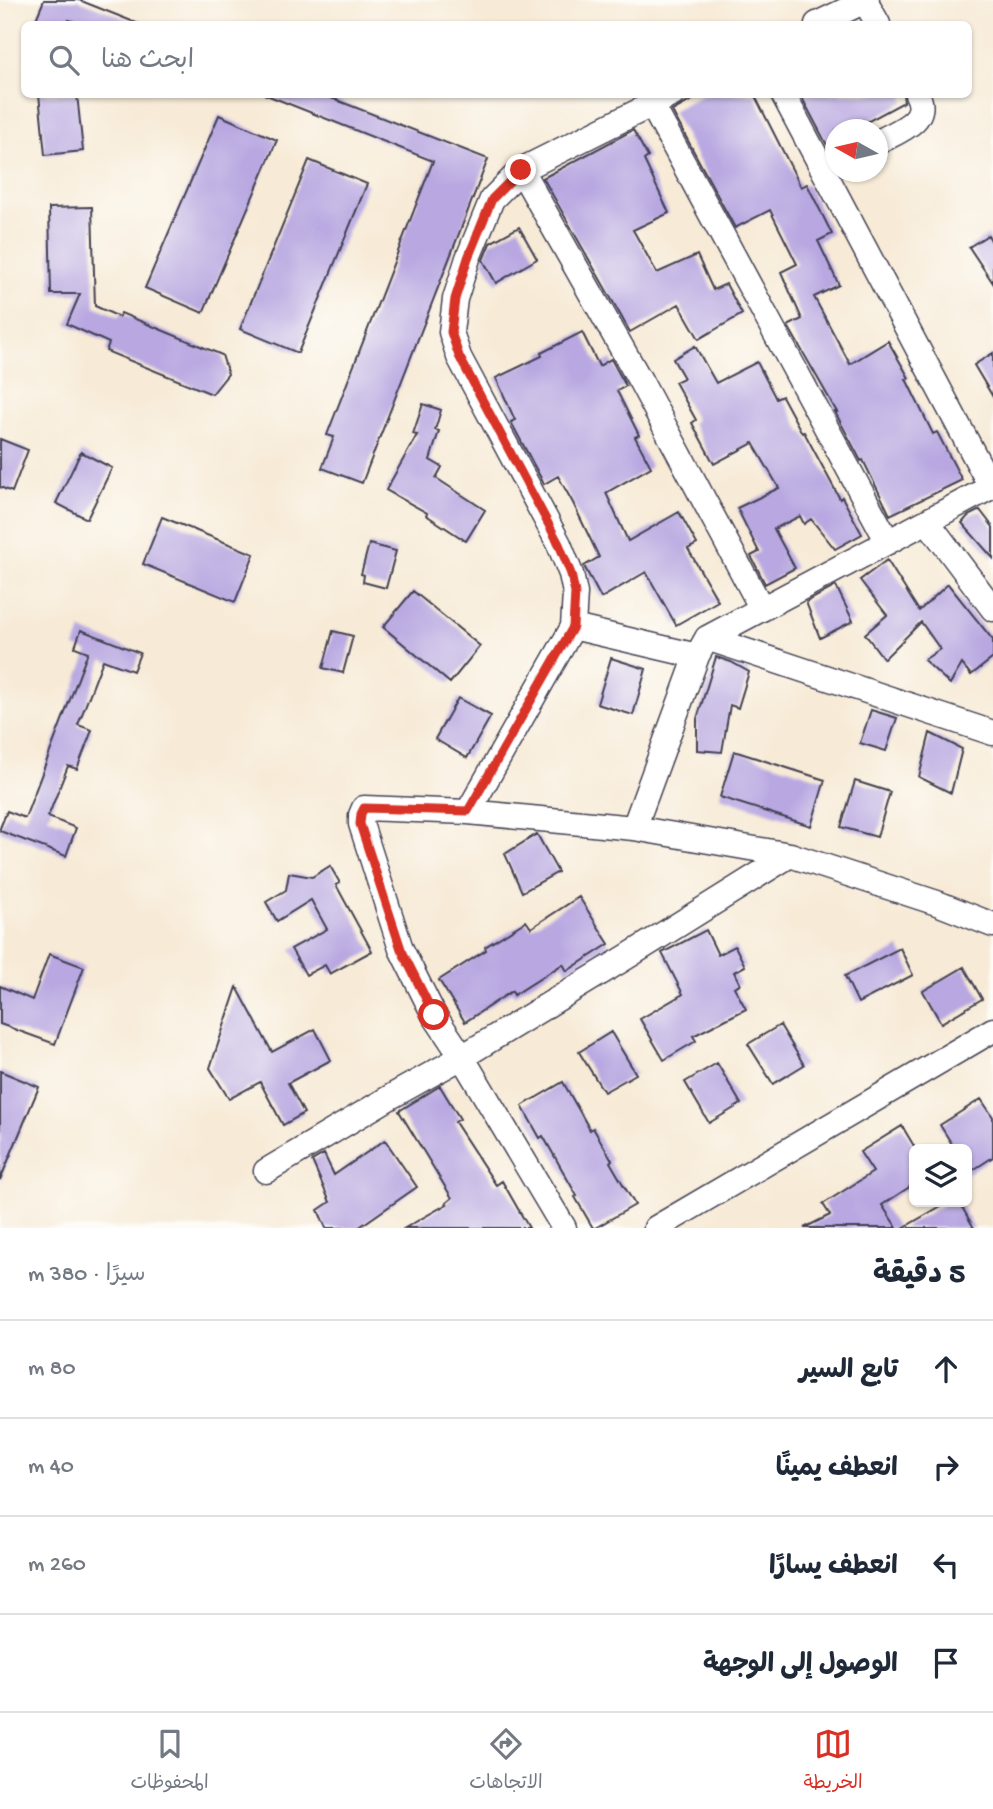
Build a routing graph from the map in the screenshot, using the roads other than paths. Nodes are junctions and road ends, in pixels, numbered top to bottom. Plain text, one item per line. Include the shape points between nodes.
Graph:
1 (866, 1) edge
2 (823, 21) edge
3 (876, 21) edge
4 (785, 98) edge
5 (919, 98) edge
6 (663, 100) edge
7 (888, 136) edge
8 (825, 162) edge
9 (521, 170) junction
10 (836, 182) edge
11 (992, 486) edge
12 (927, 521) junction
13 (888, 542) junction
14 (762, 609) junction
15 (993, 609) edge
16 (573, 627) junction
17 (702, 647) junction
18 (993, 733) edge
19 (468, 811) junction
20 (634, 828) junction
21 (790, 855) junction
22 (993, 925) edge
23 (993, 1030) edge
24 (462, 1056) junction
25 (266, 1171) dead end
26 (564, 1228) edge
27 (656, 1228) edge

1 - 2 street
1 - 3 street
4 - 8 street
5 - 7 street via 917,120
6 - 9 street
6 - 13 street
9 - 14 street
9 - 16 street via 492,199 455,299 451,332 459,356 559,544 575,593
10 - 11 street
11 - 12 street
12 - 13 street
12 - 15 street
13 - 14 street
14 - 17 street
16 - 17 street
16 - 19 street
17 - 18 street
17 - 20 street
19 - 20 street
19 - 24 street via 364,808 360,824 401,949 434,1015
20 - 21 street
21 - 22 street
21 - 24 street
23 - 27 street
24 - 25 street
24 - 26 street

